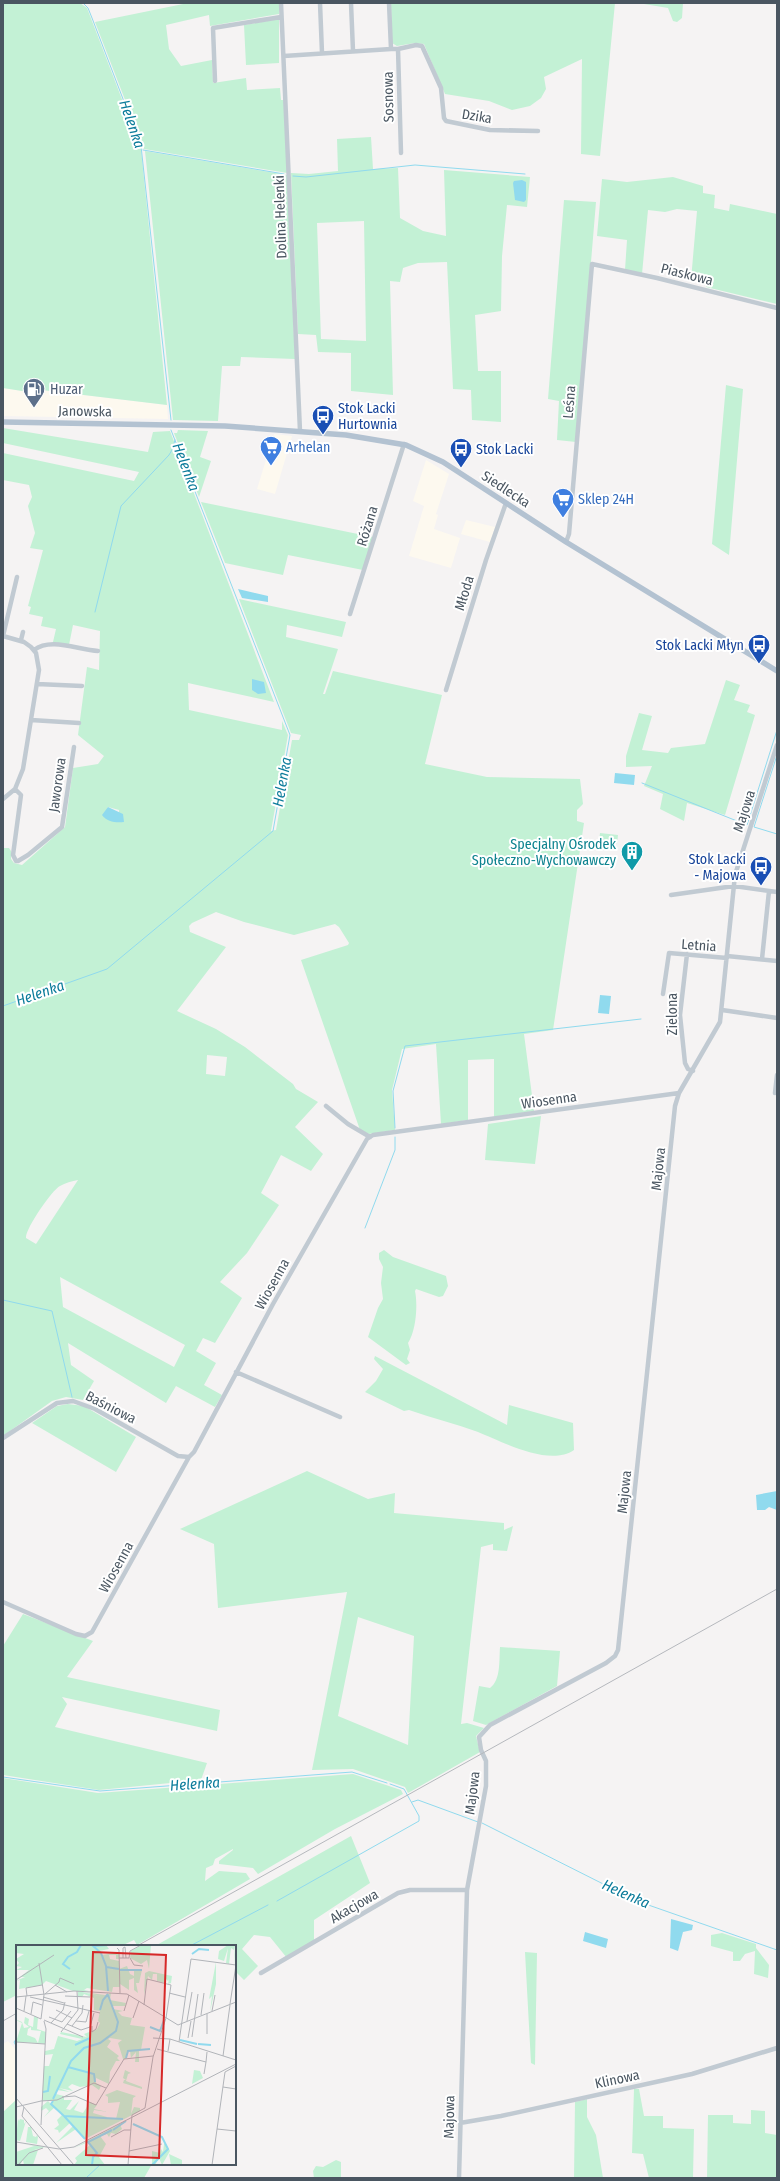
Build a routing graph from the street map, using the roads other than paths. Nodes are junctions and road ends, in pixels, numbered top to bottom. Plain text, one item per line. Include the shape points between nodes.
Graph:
1 (281, 3) edge
2 (320, 3) edge
3 (351, 3) edge
4 (389, 3) edge
5 (281, 17) junction
6 (391, 49) junction
7 (398, 49) junction
8 (353, 51) junction
9 (322, 53) junction
10 (284, 56) junction
11 (215, 80) dead end
12 (538, 131) dead end
13 (401, 153) dead end
14 (592, 264) joint
15 (777, 308) edge
16 (3, 422) edge
17 (166, 425) joint
18 (300, 431) junction
19 (404, 444) junction
20 (506, 503) junction
21 (566, 542) junction
22 (17, 577) dead end
23 (350, 614) dead end
24 (23, 632) dead end
25 (3, 636) edge
26 (21, 640) junction
27 (34, 650) junction
28 (98, 651) dead end
29 (777, 671) edge
30 (37, 684) junction
31 (82, 686) dead end
32 (446, 690) dead end
33 (31, 720) junction
34 (79, 723) dead end
35 (777, 745) edge
36 (74, 747) dead end
37 (15, 789) junction
38 (3, 799) edge
39 (734, 886) junction
40 (769, 891) junction
41 (777, 892) edge
42 (671, 895) dead end
43 (687, 954) junction
44 (727, 957) junction
45 (762, 959) junction
46 (777, 961) edge
47 (663, 994) dead end
48 (722, 1010) junction
49 (777, 1018) edge
50 (693, 1070) junction
51 (777, 1075) edge
52 (679, 1093) junction
53 (775, 1094) dead end
54 (326, 1106) dead end
55 (370, 1137) junction
56 (236, 1372) junction
57 (340, 1417) dead end
58 (3, 1438) edge
59 (189, 1457) junction
60 (3, 1602) edge
61 (467, 1890) junction
62 (261, 1973) dead end
63 (777, 2048) edge
64 (460, 2123) junction
65 (459, 2178) edge

1 - 5 street, Dolina Helenki
2 - 9 street
3 - 8 street
4 - 6 street
5 - 10 street, Dolina Helenki
5 - 11 street via 213,28
6 - 7 street
6 - 8 street
7 - 12 street, Dzika via 422,46 441,88 446,121 490,130
7 - 13 street, Sosnowa
8 - 9 street
9 - 10 street
10 - 18 street, Dolina Helenki
14 - 15 street, Piaskowa
14 - 21 street, Leśna via 569,534
16 - 17 main road, Janowska
17 - 18 main road, Siedlecka
18 - 19 main road, Siedlecka via 373,438
19 - 20 main road, Siedlecka via 431,455
19 - 23 street, Różana
20 - 21 main road, Siedlecka
20 - 32 street, Młoda
21 - 29 main road, Siedlecka
22 - 25 street
24 - 26 street
25 - 26 street
26 - 27 street
27 - 28 street via 45,644 52,644
27 - 30 street via 38,661
30 - 31 street
30 - 33 street
33 - 34 street
33 - 37 street via 24,769
35 - 39 street, Majowa via 735,875
36 - 37 street, Jaworowa via 62,827 18,861 14,855 21,795
37 - 38 street
39 - 40 street
39 - 42 street
39 - 44 street, Majowa
40 - 41 street
40 - 45 street
43 - 44 street, Letnia
43 - 47 street, Letnia via 669,953
43 - 50 street, Zielona via 680,1015 685,1063 688,1069
44 - 45 street, Letnia
44 - 48 street, Majowa
45 - 46 street, Letnia
48 - 49 street
48 - 50 street, Majowa via 714,1035
50 - 52 street, Majowa
51 - 53 street
52 - 55 street, Wiosenna
52 - 61 street, Majowa via 618,1650 606,1663 482,1731 479,1743 486,1761 486,1786
54 - 55 street via 348,1124
55 - 56 street, Wiosenna via 362,1145
56 - 57 street
56 - 59 street, Wiosenna
58 - 59 street, Baśniowa via 57,1404 73,1402 95,1409 178,1456
59 - 60 street, Wiosenna via 89,1635 76,1634
61 - 62 street, Akacjowa via 410,1890 398,1893
61 - 64 street, Majowa
63 - 64 street, Klinowa via 692,2074 508,2115
64 - 65 street, Majowa

